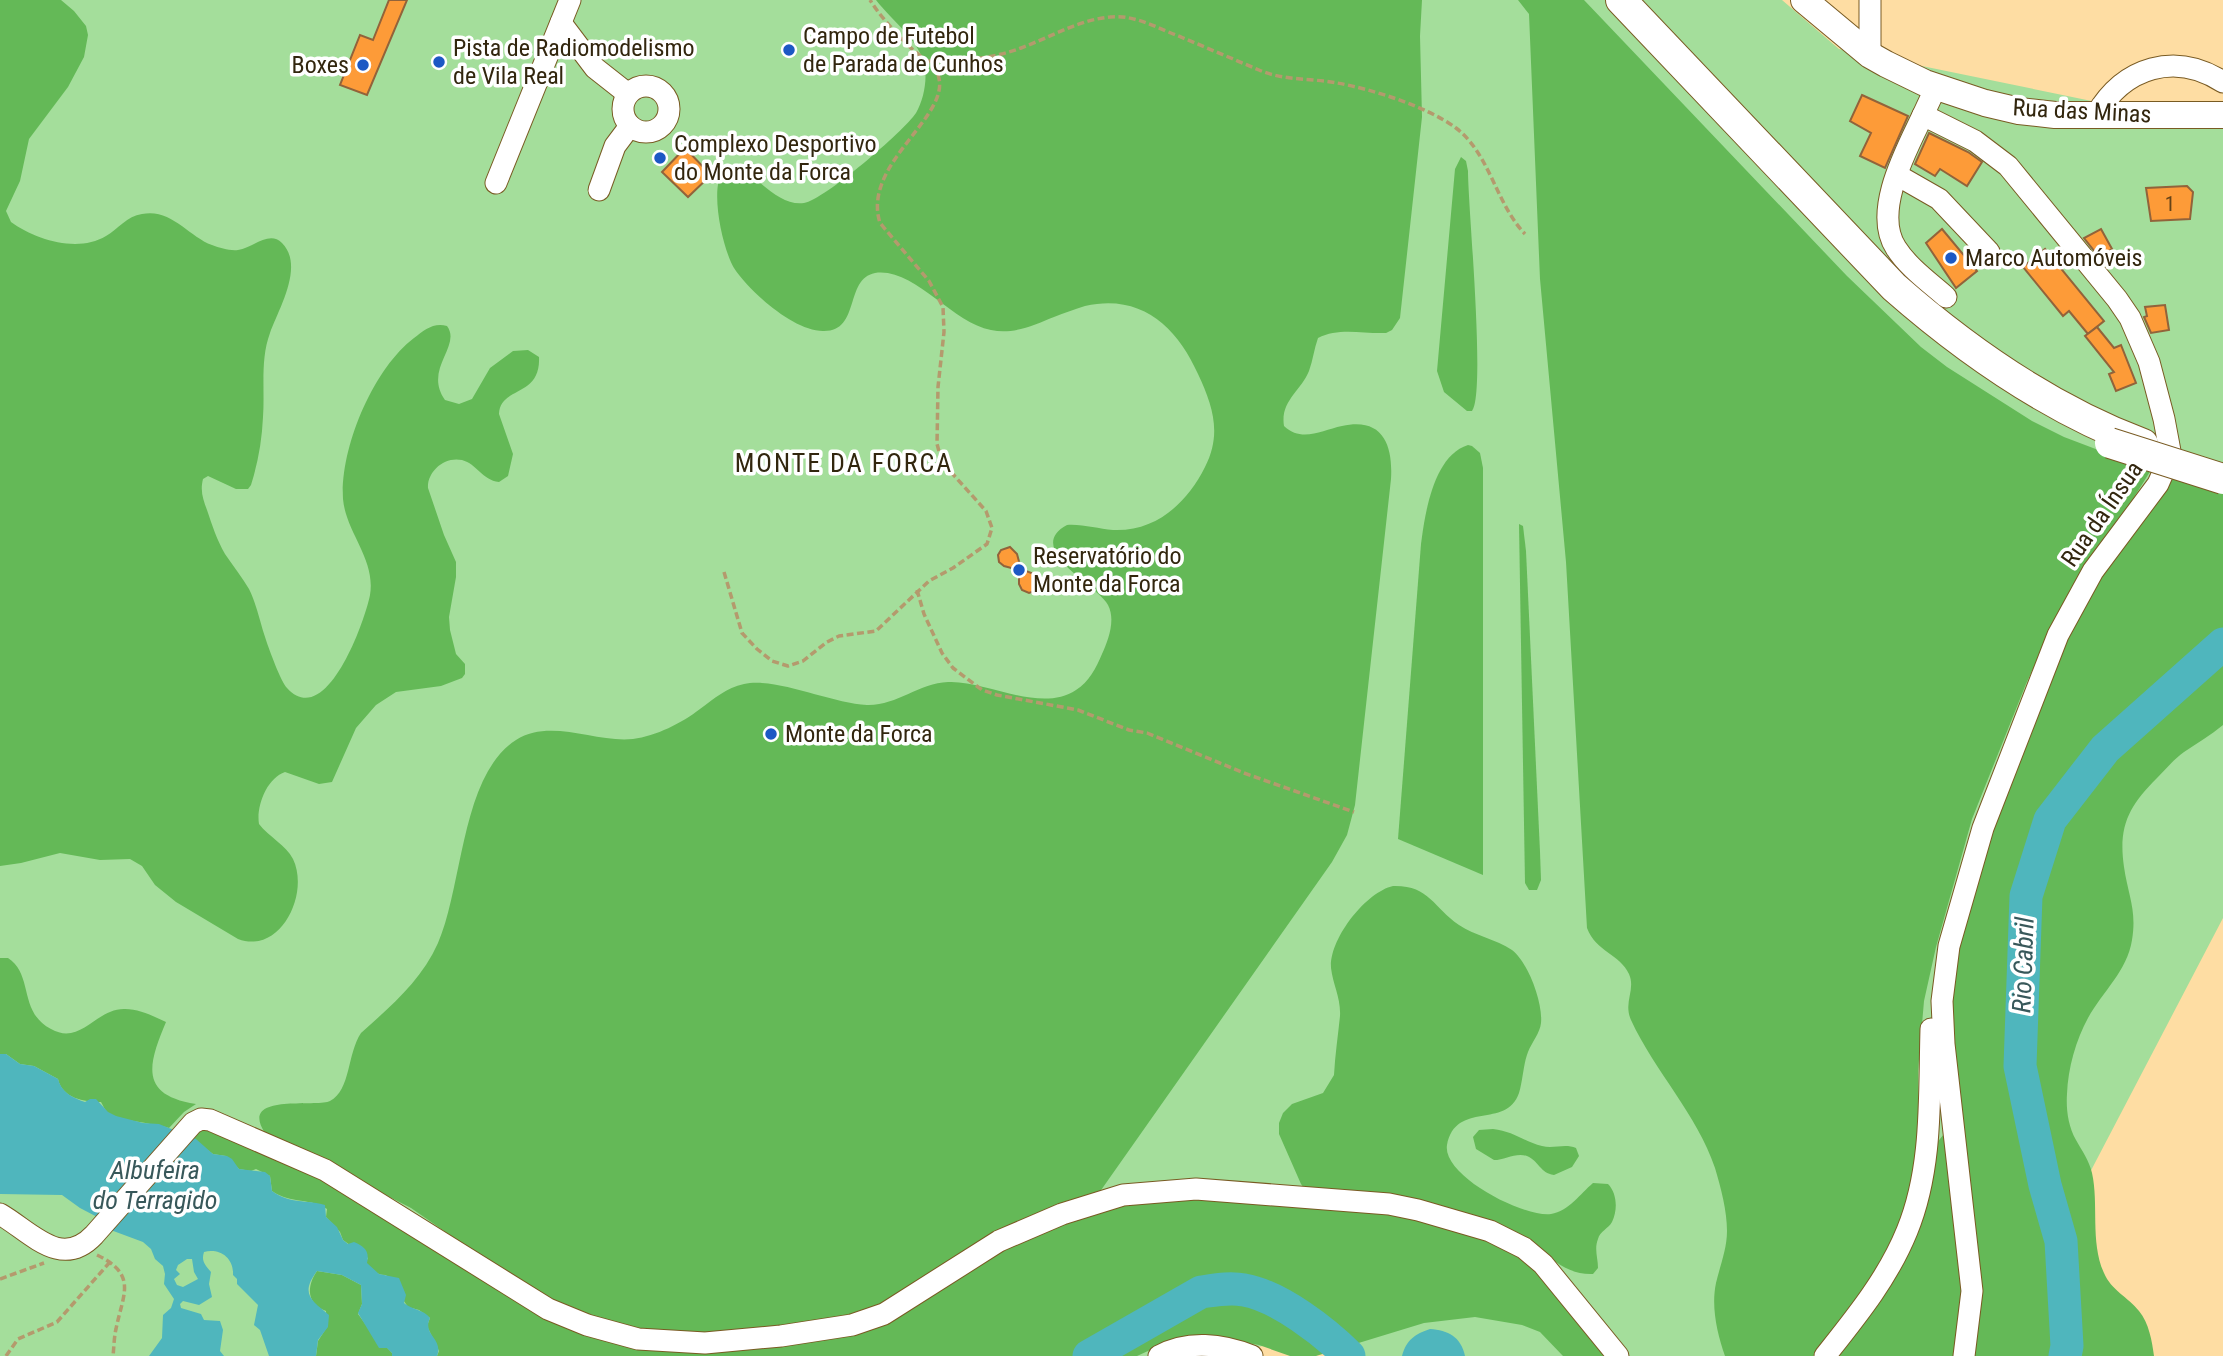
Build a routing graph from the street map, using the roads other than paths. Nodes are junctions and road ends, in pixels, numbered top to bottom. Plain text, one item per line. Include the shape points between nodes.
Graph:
1 (570, 0) edge
2 (1602, 0) edge
3 (1624, 0) edge
4 (1804, 0) edge
5 (1870, 0) edge
6 (561, 23) junction
7 (1870, 55) junction
8 (2223, 82) edge
9 (1936, 87) junction
10 (628, 94) junction
11 (1923, 115) junction
12 (2096, 115) junction
13 (2223, 115) edge
14 (630, 125) junction
15 (1897, 175) junction
16 (496, 183) dead end
17 (600, 190) dead end
18 (1989, 253) dead end
19 (1946, 297) dead end
20 (2112, 438) junction
21 (2223, 469) edge
22 (2223, 480) edge
23 (1946, 963) junction
24 (0, 1214) edge
25 (1159, 1356) edge
26 (1252, 1356) edge
27 (1618, 1356) edge
28 (1825, 1356) edge
29 (1964, 1356) edge

1 - 6 street
2 - 20 highway via 1929,336 2023,400
3 - 20 highway via 1894,287 1961,344
4 - 7 main road, Rua das Minas
5 - 7 street
6 - 10 street via 595,68
6 - 16 street
7 - 9 main road, Rua das Minas
8 - 12 street via 2186,68 2152,68 2118,86
9 - 11 street
9 - 12 main road, Rua das Minas via 2019,111
10 - 14 street via 623,113
10 - 14 street via 638,87 653,86 666,96 670,111 664,124 651,132
11 - 15 street
11 - 23 street, Rua da Ínsua via 1975,141 2008,166 2118,299 2149,362 2169,451 2158,484 2092,571 2061,627 1983,828
12 - 13 main road, Rua das Minas
14 - 17 street via 615,146
15 - 18 street via 1938,199
15 - 19 street via 1889,202 1891,241
20 - 21 highway
20 - 22 highway, bridge
23 - 28 street via 1931,1023 1928,1132 1917,1202 1907,1232 1879,1284
23 - 29 street via 1944,1044 1971,1275
24 - 27 street via 53,1247 78,1249 201,1119 341,1179 548,1309 638,1339 705,1343 852,1325 884,1314 999,1241 1062,1214 1124,1195 1196,1189 1389,1205 1490,1231 1524,1248 1543,1264
25 - 26 street via 1204,1345

